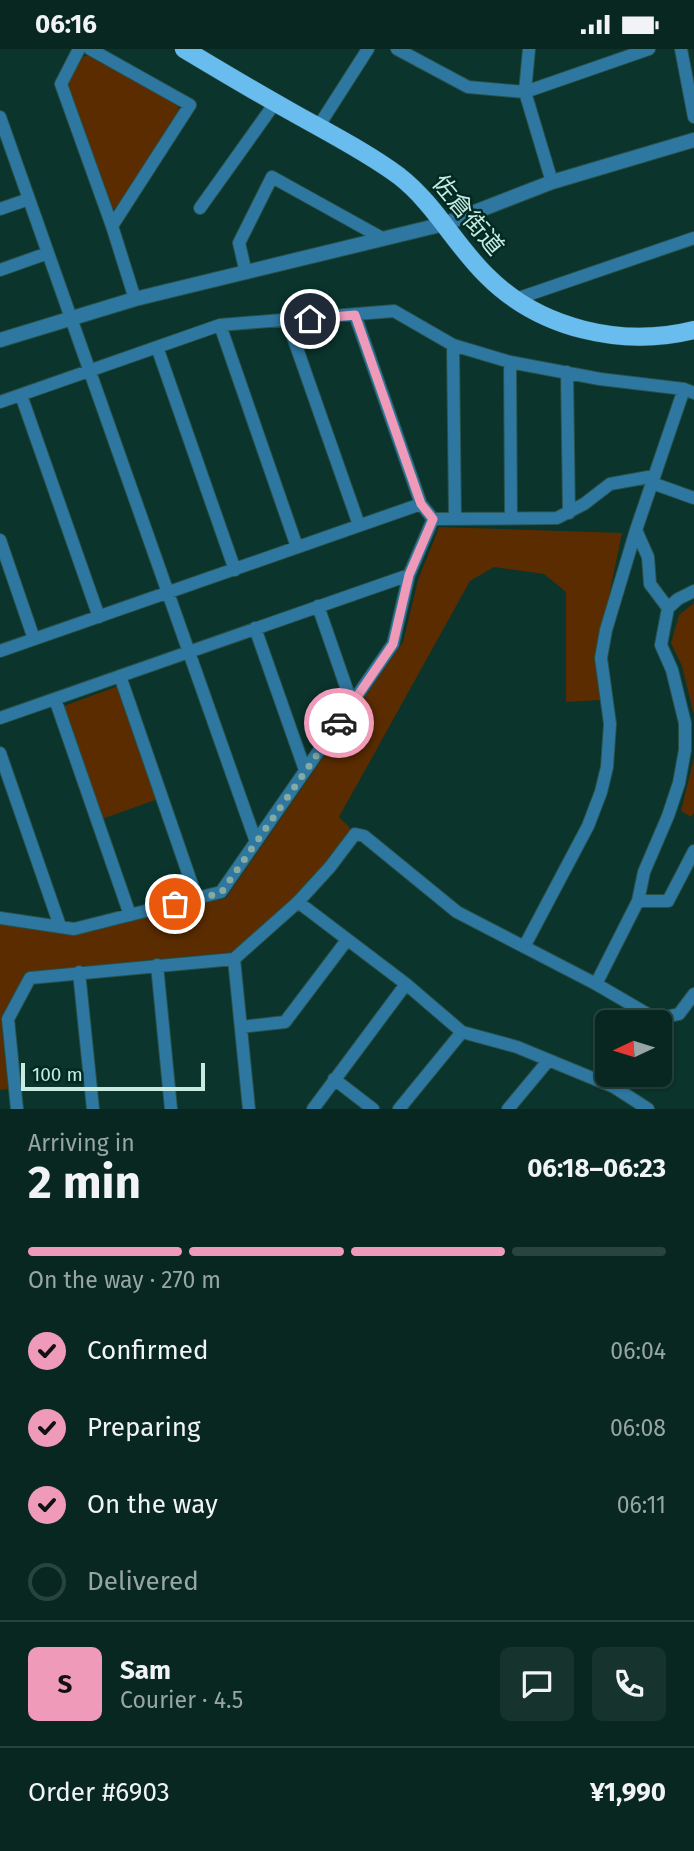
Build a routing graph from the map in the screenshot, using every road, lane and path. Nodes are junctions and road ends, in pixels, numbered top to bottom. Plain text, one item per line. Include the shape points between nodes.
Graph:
1 (79, 49) edge
2 (90, 49) edge
3 (184, 49) edge
4 (368, 49) edge
5 (397, 49) edge
6 (529, 49) edge
7 (649, 49) edge
8 (681, 49) edge
9 (691, 82) edge
10 (525, 92) junction
11 (275, 103) junction
12 (0, 117) edge
13 (694, 117) edge
14 (318, 127) junction
15 (694, 140) edge
16 (5, 144) edge
17 (552, 183) junction
18 (29, 199) junction
19 (200, 208) dead end
20 (0, 209) edge
21 (444, 224) junction
22 (112, 226) junction
23 (382, 238) junction
24 (694, 238) edge
25 (48, 253) junction
26 (0, 270) edge
27 (246, 273) junction
28 (135, 299) junction
29 (513, 300) junction
30 (355, 315) junction
31 (70, 317) junction
32 (287, 320) junction
33 (220, 325) junction
34 (694, 330) edge
35 (0, 340) edge
36 (453, 345) junction
37 (157, 347) junction
38 (510, 362) junction
39 (88, 372) junction
40 (567, 372) junction
41 (689, 391) edge
42 (21, 395) junction
43 (0, 402) edge
44 (653, 479) junction
45 (694, 498) edge
46 (421, 504) junction
47 (569, 513) junction
48 (455, 518) junction
49 (511, 518) junction
50 (433, 519) junction
51 (359, 525) junction
52 (636, 530) junction
53 (0, 540) edge
54 (297, 547) junction
55 (235, 570) junction
56 (409, 575) junction
57 (694, 591) edge
58 (166, 593) junction
59 (318, 606) junction
60 (668, 608) junction
61 (99, 617) junction
62 (255, 628) junction
63 (34, 639) junction
64 (0, 651) edge
65 (188, 651) junction
66 (120, 676) junction
67 (55, 699) junction
68 (352, 704) junction
69 (0, 718) edge
70 (0, 753) edge
71 (305, 770) junction
72 (256, 842) junction
73 (694, 851) edge
74 (197, 898) junction
75 (638, 901) junction
76 (298, 902) junction
77 (130, 915) junction
78 (0, 919) edge
79 (60, 926) junction
80 (347, 940) junction
81 (524, 947) junction
82 (234, 959) junction
83 (157, 965) junction
84 (79, 972) junction
85 (406, 984) junction
86 (596, 984) junction
87 (694, 994) edge
88 (637, 1010) edge
89 (672, 1016) edge
90 (241, 1027) junction
91 (462, 1032) junction
92 (548, 1061) junction
93 (334, 1079) junction
94 (595, 1080) edge
95 (614, 1087) edge
96 (633, 1105) edge
97 (17, 1109) edge
98 (93, 1109) edge
99 (171, 1109) edge
100 (249, 1109) edge
101 (313, 1109) edge
102 (373, 1109) edge
103 (399, 1109) edge
104 (508, 1109) edge
105 (648, 1109) edge

1 - 22 street via 61,84
2 - 22 street via 190,106
3 - 11 main road, 佐倉街道
4 - 14 street
5 - 10 street via 468,87
6 - 10 street
7 - 10 street
8 - 9 street
9 - 13 street
10 - 17 street
11 - 14 main road, 佐倉街道
11 - 19 street
12 - 16 street
14 - 21 main road, 佐倉街道 via 398,176 421,194
15 - 17 street
16 - 18 street
17 - 21 street
18 - 20 street
18 - 25 street
21 - 23 street
21 - 29 main road, 佐倉街道
22 - 28 street
23 - 27 street
23 - 27 street via 272,177 239,243
24 - 29 street
25 - 26 street
25 - 31 street
27 - 28 street
28 - 31 street
29 - 34 main road, 佐倉街道 via 534,313 596,332 637,338
30 - 32 street
30 - 36 street via 394,311
30 - 46 street
31 - 35 street
31 - 39 street
32 - 33 street
32 - 51 street
33 - 37 street
33 - 54 street
36 - 38 street
36 - 48 street
37 - 39 street
37 - 55 street
38 - 40 street
38 - 49 street
39 - 42 street
39 - 58 street
40 - 41 street
40 - 47 street
41 - 44 street
42 - 43 street
42 - 61 street
44 - 45 street
44 - 47 street via 610,484
44 - 52 street
46 - 50 street
46 - 51 street
47 - 49 street via 557,518
48 - 49 street
48 - 50 street
50 - 56 street
51 - 54 street
52 - 60 street via 648,557 650,584
52 - 81 street via 601,658 610,724 601,792
53 - 63 street
54 - 55 street
55 - 58 street
56 - 59 street
56 - 68 street via 393,644
57 - 60 street
58 - 61 street
58 - 65 street
59 - 62 street
59 - 68 street
60 - 75 street via 661,645 680,698 685,750 679,783 644,872
61 - 63 street
62 - 65 street
62 - 71 street
63 - 64 street
65 - 66 street
65 - 72 street
66 - 67 street
66 - 74 street
67 - 69 street
67 - 77 street
68 - 71 street
70 - 79 street
71 - 72 street
72 - 74 street via 221,893
73 - 75 street via 668,901
74 - 77 street
75 - 86 street
76 - 80 street
76 - 81 street via 355,834 457,912
76 - 82 street
77 - 79 street via 74,929
78 - 79 street
80 - 85 street
80 - 90 street via 285,1022
81 - 86 street
82 - 83 street
82 - 90 street
83 - 84 street
83 - 99 street
84 - 97 street via 30,978 9,1019
84 - 98 street
85 - 91 street
85 - 93 street
86 - 88 street
87 - 89 street via 679,1014
90 - 100 street
91 - 92 street
91 - 103 street
92 - 94 street
92 - 104 street
93 - 101 street
93 - 102 street
95 - 96 street
96 - 105 street

